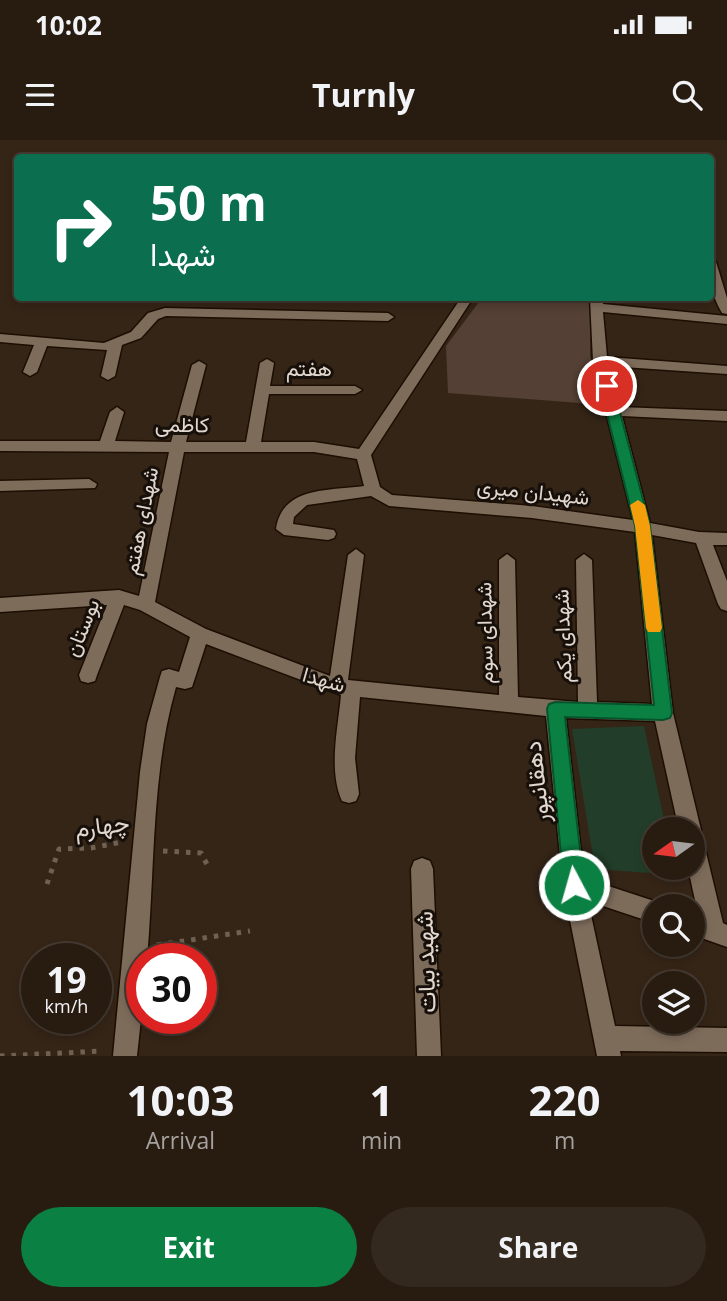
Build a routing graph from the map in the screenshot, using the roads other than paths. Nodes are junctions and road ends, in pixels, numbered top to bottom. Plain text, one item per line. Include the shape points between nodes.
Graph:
1 (714, 275) edge
2 (465, 301) edge
3 (596, 302) edge
4 (724, 306) edge
5 (388, 317) dead end
6 (727, 320) edge
7 (0, 338) edge
8 (42, 342) junction
9 (116, 342) junction
10 (600, 361) junction
11 (267, 363) dead end
12 (199, 365) dead end
13 (727, 370) edge
14 (30, 372) dead end
15 (108, 376) dead end
16 (263, 390) junction
17 (355, 390) dead end
18 (614, 411) junction
19 (117, 412) dead end
20 (727, 416) edge
21 (106, 445) junction
22 (178, 445) junction
23 (0, 446) edge
24 (253, 447) junction
25 (363, 455) junction
26 (89, 484) dead end
27 (0, 486) edge
28 (373, 490) junction
29 (643, 526) junction
30 (328, 534) dead end
31 (727, 539) edge
32 (704, 540) junction
33 (356, 555) dead end
34 (507, 560) dead end
35 (584, 560) dead end
36 (119, 597) junction
37 (727, 604) edge
38 (0, 605) edge
39 (146, 605) junction
40 (200, 634) junction
41 (88, 675) dead end
42 (344, 688) junction
43 (509, 705) junction
44 (555, 709) junction
45 (588, 710) junction
46 (663, 713) junction
47 (349, 794) dead end
48 (687, 817) edge
49 (422, 869) dead end
50 (701, 880) edge
51 (574, 885) junction
52 (642, 908) edge
53 (711, 930) edge
54 (727, 1040) edge
55 (608, 1047) edge
56 (125, 1053) edge
57 (429, 1056) edge

1 - 4 street
2 - 25 street
3 - 6 street
3 - 10 street
5 - 9 street via 165,312 153,316 136,335
7 - 8 street
8 - 9 street via 105,347
8 - 14 street
9 - 15 street
10 - 13 street
10 - 18 street
11 - 16 street
12 - 22 street, شهدای هفتم
16 - 17 street, هفتم
16 - 24 street
18 - 20 street
18 - 29 street
19 - 21 street
21 - 22 street, کاظمی
21 - 23 street, کاظمی
22 - 24 street, کاظمی
22 - 39 street, شهدای هفتم
24 - 25 street, کاظمی via 314,447
25 - 28 street
26 - 27 street
28 - 29 street, شهیدان میری via 388,500 509,508
28 - 30 street via 302,500 286,515 284,529
29 - 32 street, شهیدان میری
29 - 46 street
31 - 32 street, شهیدان میری
32 - 37 street
33 - 42 street
34 - 43 street, شهدای سوم
35 - 45 street, شهدای یکم
36 - 38 street, شهدا
36 - 39 street, شهدا
36 - 41 street, بوستان
39 - 40 street, شهدا
40 - 42 street, شهدا
40 - 56 street via 185,681 169,677 159,706 149,763 138,948
42 - 43 street, شهدا
42 - 47 street
43 - 44 street, شهدا
44 - 45 street, شهدا
44 - 51 street, دهقانپور
45 - 46 street, شهدا
46 - 48 street
49 - 57 street, شهید بیات
50 - 53 street
51 - 52 street
51 - 55 street, دهقانپور
54 - 55 street

